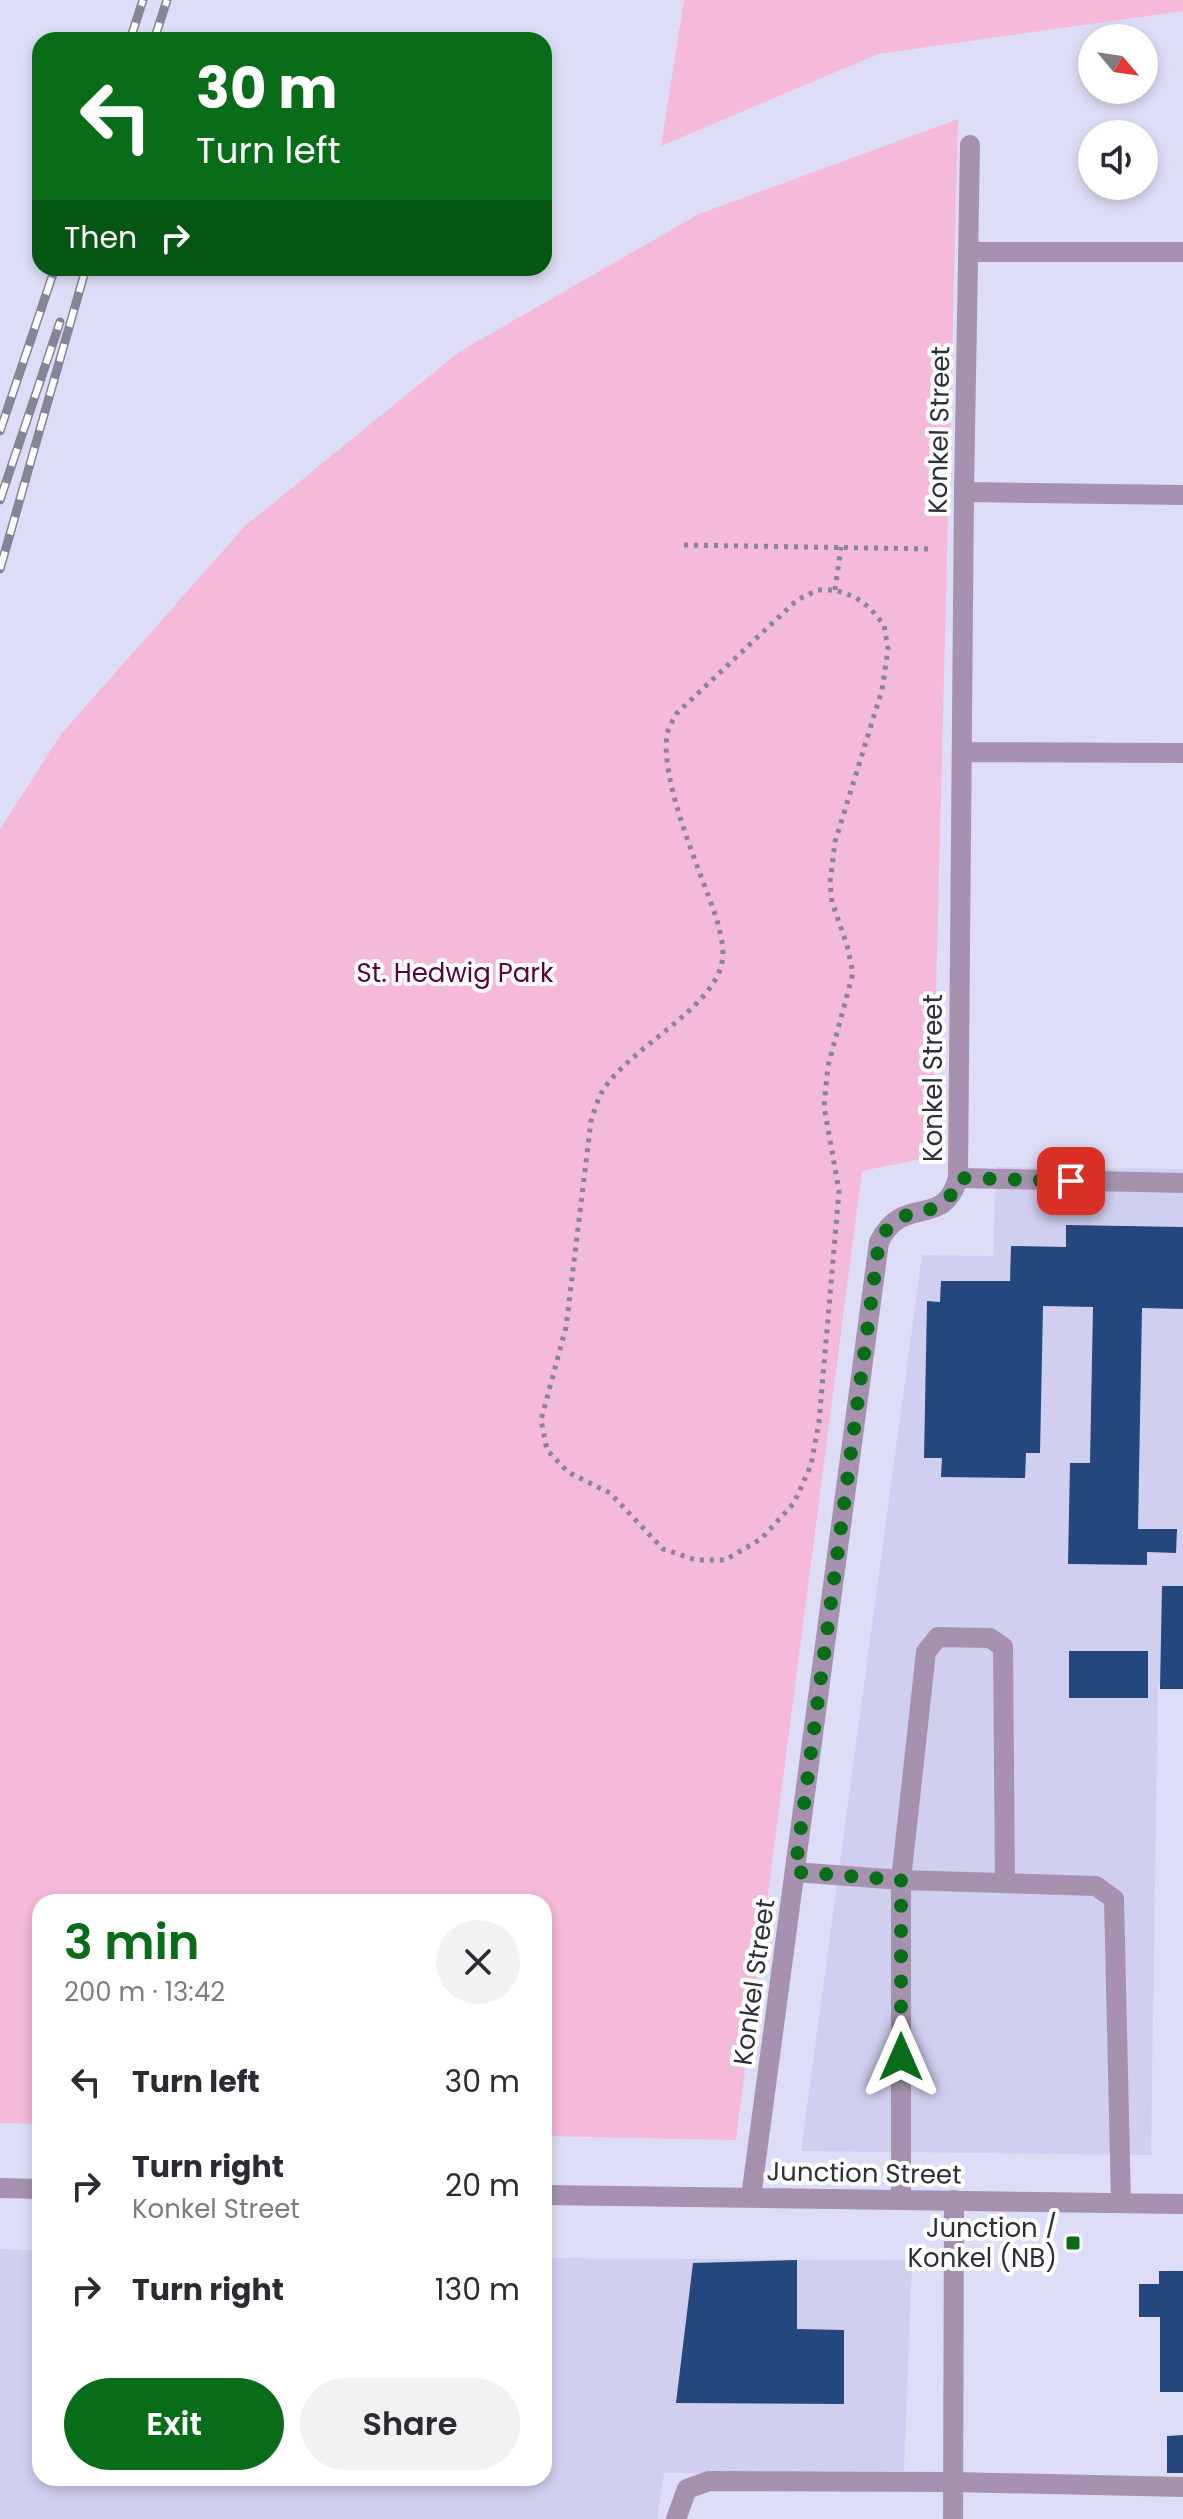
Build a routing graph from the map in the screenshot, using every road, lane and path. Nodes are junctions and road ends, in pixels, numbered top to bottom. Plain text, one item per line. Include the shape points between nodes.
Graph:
1 (970, 145) dead end
2 (968, 252) junction
3 (1183, 252) edge
4 (964, 492) junction
5 (1183, 495) edge
6 (684, 545) dead end
7 (841, 547) junction
8 (963, 550) junction
9 (835, 590) junction
10 (962, 752) junction
11 (1183, 753) edge
12 (958, 1178) junction
13 (1183, 1183) edge
14 (795, 1872) junction
15 (901, 1880) junction
16 (1005, 1883) junction
17 (0, 2188) edge
18 (32, 2189) edge
19 (552, 2195) edge
20 (751, 2197) junction
21 (901, 2200) junction
22 (954, 2200) junction
23 (1121, 2203) junction
24 (1183, 2204) edge
25 (953, 2482) junction
26 (1183, 2487) edge
27 (676, 2519) edge
28 (953, 2519) edge

1 - 2 street, Konkel Street
2 - 3 street
2 - 4 street, Konkel Street
4 - 5 street
4 - 8 street, Konkel Street
6 - 7 path
7 - 8 path
7 - 9 path
8 - 10 street, Konkel Street
9 - 9 path via 818,590 797,600 677,713 667,733 671,786 717,920 722,963 714,985 601,1093 591,1121 566,1327 541,1420 547,1450 568,1472 610,1493 663,1549 696,1560 725,1560 761,1539 794,1503 811,1465 819,1422 839,1191 824,1106 828,1066 853,973 830,883 835,842 882,690 888,649 884,625 870,608
10 - 11 street
10 - 12 street, Konkel Street
12 - 13 street
12 - 14 street, Konkel Street via 944,1204 897,1218 879,1242
14 - 15 street
14 - 20 street, Konkel Street
15 - 16 street
15 - 16 street via 926,1652 938,1637 990,1638 1003,1647
15 - 21 street
16 - 23 street via 1096,1886 1114,1899
17 - 18 street
19 - 20 street, Junction Street
20 - 21 street, Junction Street
21 - 22 street, Junction Street
22 - 23 street, Junction Street
22 - 25 street
23 - 24 street, Junction Street
25 - 26 street
25 - 27 street via 709,2481 687,2489
25 - 28 street

